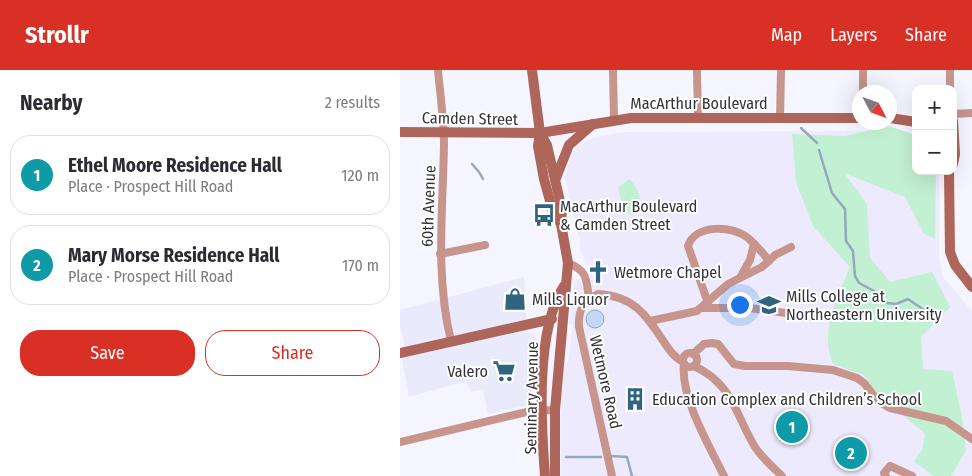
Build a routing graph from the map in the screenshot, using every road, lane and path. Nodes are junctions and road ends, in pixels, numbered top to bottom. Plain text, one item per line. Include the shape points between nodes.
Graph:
1 (438, 70) edge
2 (532, 70) edge
3 (613, 70) edge
4 (697, 70) edge
5 (781, 70) edge
6 (863, 70) edge
7 (950, 70) edge
8 (863, 85) edge
9 (950, 85) edge
10 (972, 113) edge
11 (957, 114) edge
12 (698, 118) junction
13 (780, 118) junction
14 (852, 118) edge
15 (614, 119) junction
16 (897, 119) edge
17 (912, 121) edge
18 (597, 122) junction
19 (400, 132) edge
20 (443, 132) junction
21 (540, 133) junction
22 (950, 175) edge
23 (555, 179) junction
24 (561, 224) junction
25 (754, 244) junction
26 (485, 246) dead end
27 (791, 247) dead end
28 (440, 254) junction
29 (769, 261) junction
30 (568, 263) junction
31 (741, 276) junction
32 (565, 284) junction
33 (972, 287) edge
34 (590, 298) junction
35 (564, 305) junction
36 (705, 305) junction
37 (814, 317) dead end
38 (548, 321) junction
39 (650, 321) junction
40 (562, 337) junction
41 (451, 341) junction
42 (400, 353) edge
43 (693, 354) junction
44 (683, 363) junction
45 (694, 366) junction
46 (542, 410) junction
47 (555, 410) junction
48 (972, 439) edge
49 (400, 442) edge
50 (545, 476) edge
51 (555, 476) edge
52 (612, 476) edge
53 (724, 476) edge
54 (782, 476) edge
55 (886, 476) edge
56 (912, 476) edge

1 - 20 street, 60th Avenue
2 - 21 main road
3 - 15 street
4 - 12 street
5 - 13 street
6 - 8 street
7 - 9 street
10 - 11 street
12 - 13 main road, MacArthur Boulevard
12 - 15 main road, MacArthur Boulevard
13 - 14 main road, MacArthur Boulevard
15 - 18 main road, MacArthur Boulevard
16 - 17 main road
18 - 21 main road, MacArthur Boulevard
18 - 23 main road via 569,145
19 - 20 main road, Camden Street
20 - 21 main road, Camden Street
20 - 28 street, 60th Avenue
21 - 23 main road via 547,144
21 - 24 main road via 538,146 550,202
22 - 33 main road via 950,252 954,265
23 - 24 main road via 562,210
24 - 30 main road
25 - 29 street
25 - 31 street
25 - 36 street via 741,234 728,230 698,232 691,238 689,254
26 - 28 street
27 - 29 street
28 - 41 street, 60th Avenue via 444,310
29 - 31 street
30 - 32 main road
30 - 34 street via 582,269
31 - 36 street
32 - 35 main road
32 - 38 main road
34 - 39 street via 598,294 619,296
34 - 52 street, Wetmore Road via 582,305 579,327
35 - 38 main road
35 - 40 main road
36 - 37 street
36 - 39 street via 690,314
38 - 40 main road
38 - 41 main road
38 - 46 main road, Seminary Avenue
39 - 44 street via 675,358
40 - 47 main road, Seminary Avenue
41 - 42 main road
43 - 44 street via 684,356
43 - 45 street via 697,360
43 - 48 street via 704,344 712,343 718,344 734,364 833,370 857,378 878,401 890,408 946,421
44 - 45 street via 688,367
44 - 53 street via 684,381 696,417
45 - 54 street via 716,378 757,450
46 - 47 street
46 - 49 street
46 - 50 main road, Seminary Avenue
47 - 51 main road, Seminary Avenue
55 - 56 street via 884,473 890,466

